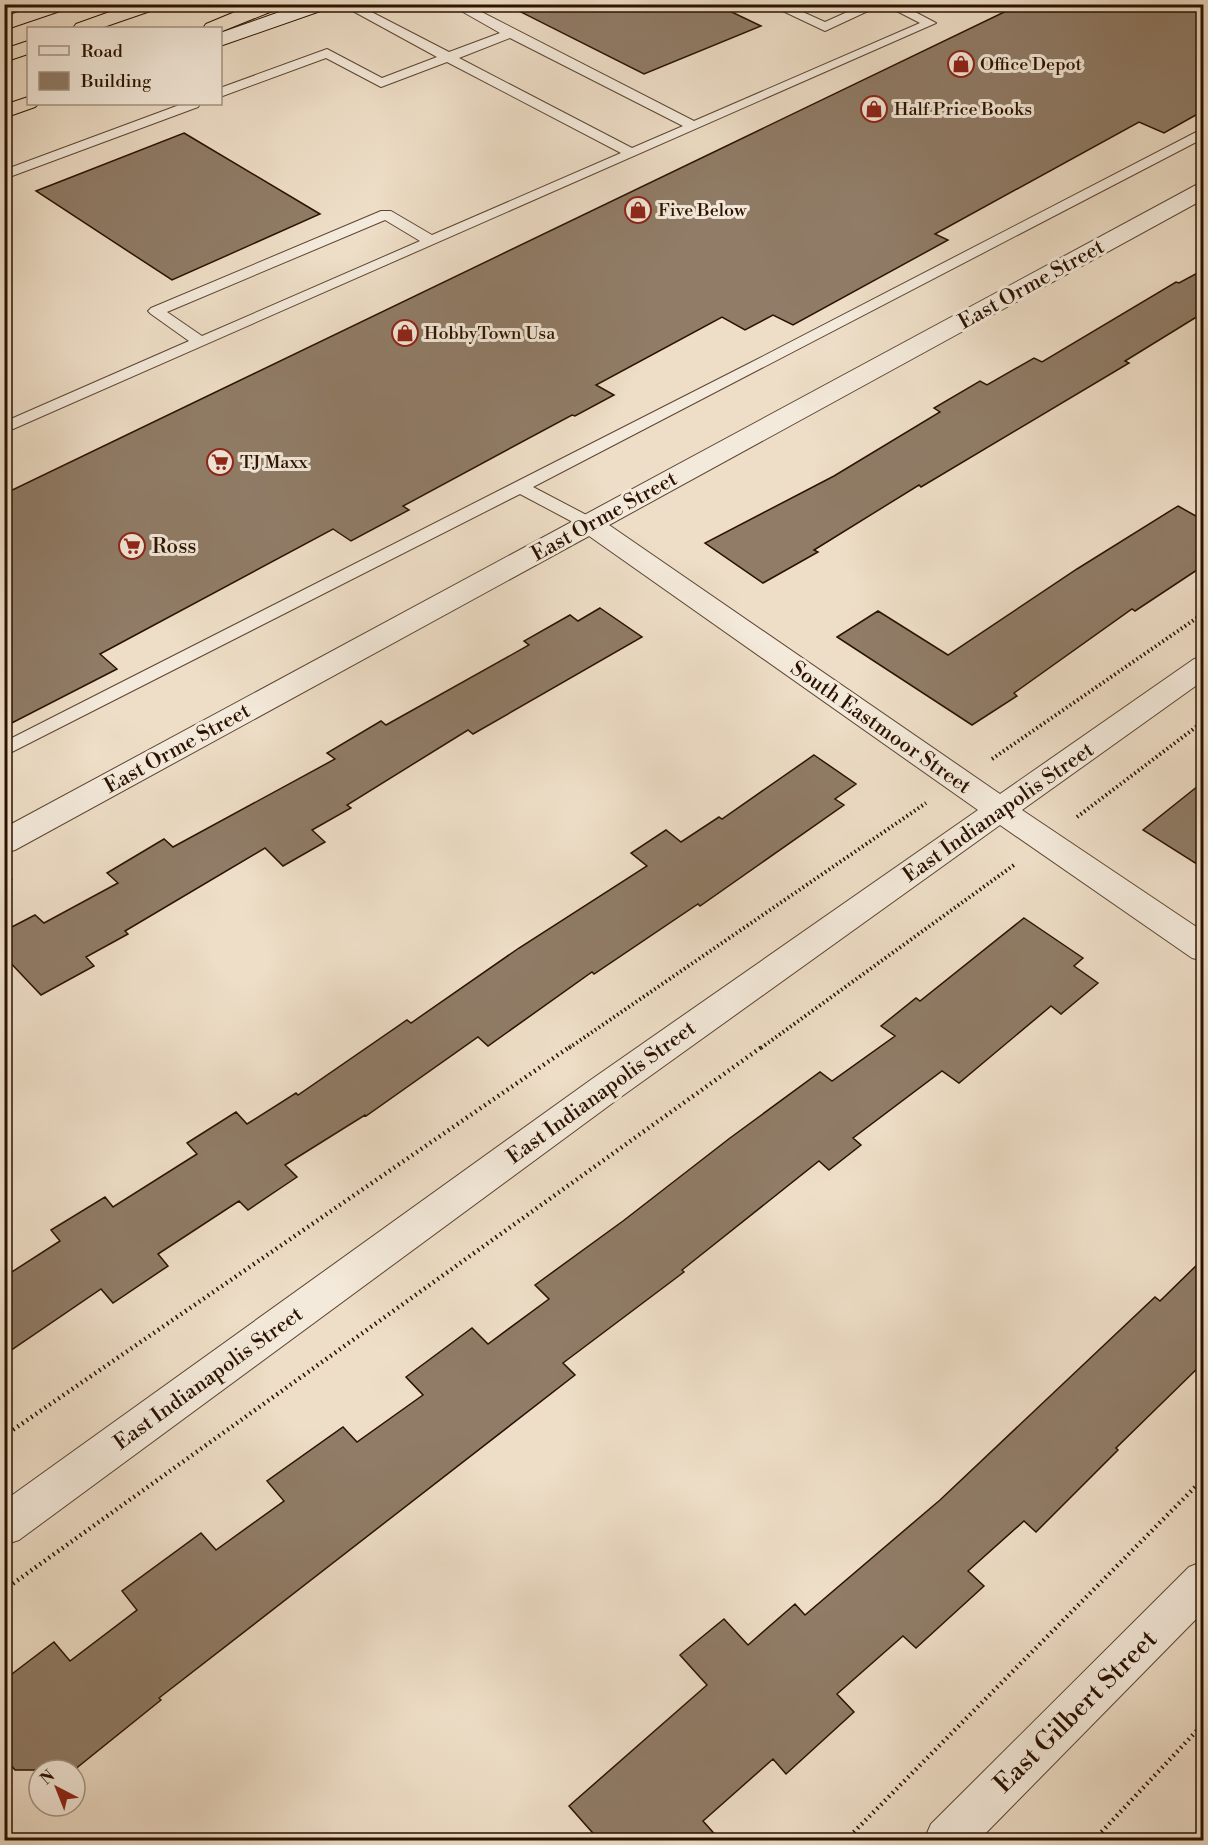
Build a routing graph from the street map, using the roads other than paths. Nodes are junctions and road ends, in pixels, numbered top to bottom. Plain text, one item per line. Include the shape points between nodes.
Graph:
1 (62, 4) edge
2 (152, 4) edge
3 (273, 4) edge
4 (322, 4) edge
5 (346, 4) edge
6 (455, 4) edge
7 (774, 4) edge
8 (877, 4) edge
9 (889, 4) edge
10 (4, 24) edge
11 (86, 27) edge
12 (216, 27) edge
13 (511, 33) junction
14 (222, 39) edge
15 (27, 47) edge
16 (4, 56) edge
17 (448, 57) junction
18 (222, 92) edge
19 (27, 102) edge
20 (36, 105) edge
21 (190, 105) edge
22 (4, 114) edge
23 (693, 126) junction
24 (1203, 132) edge
25 (631, 153) junction
26 (4, 175) edge
27 (1203, 190) edge
28 (431, 241) junction
29 (201, 342) junction
30 (4, 428) edge
31 (520, 487) junction
32 (590, 524) junction
33 (1203, 666) edge
34 (4, 750) edge
35 (1001, 811) junction
36 (4, 842) edge
37 (1203, 949) edge
38 (4, 1526) edge
39 (1203, 1581) edge
40 (947, 1840) edge

1 - 10 highway
2 - 11 highway
3 - 12 highway
4 - 14 street
5 - 17 lane
6 - 13 lane
7 - 8 lane via 825,27
9 - 23 lane via 930,23
13 - 17 lane
13 - 23 lane
15 - 16 highway
17 - 18 lane via 381,83 327,53
17 - 25 lane
19 - 22 highway
20 - 22 street
21 - 26 lane
23 - 25 lane
24 - 31 lane
25 - 28 lane
27 - 32 street, East Orme Street
28 - 29 lane
28 - 29 lane via 386,214 156,312
29 - 30 lane
31 - 32 lane
31 - 34 lane
32 - 35 street, South Eastmoor Street
32 - 36 street, East Orme Street
33 - 35 street, East Indianapolis Street
35 - 37 street, South Eastmoor Street
35 - 38 street, East Indianapolis Street via 614,1082
39 - 40 street, East Gilbert Street

